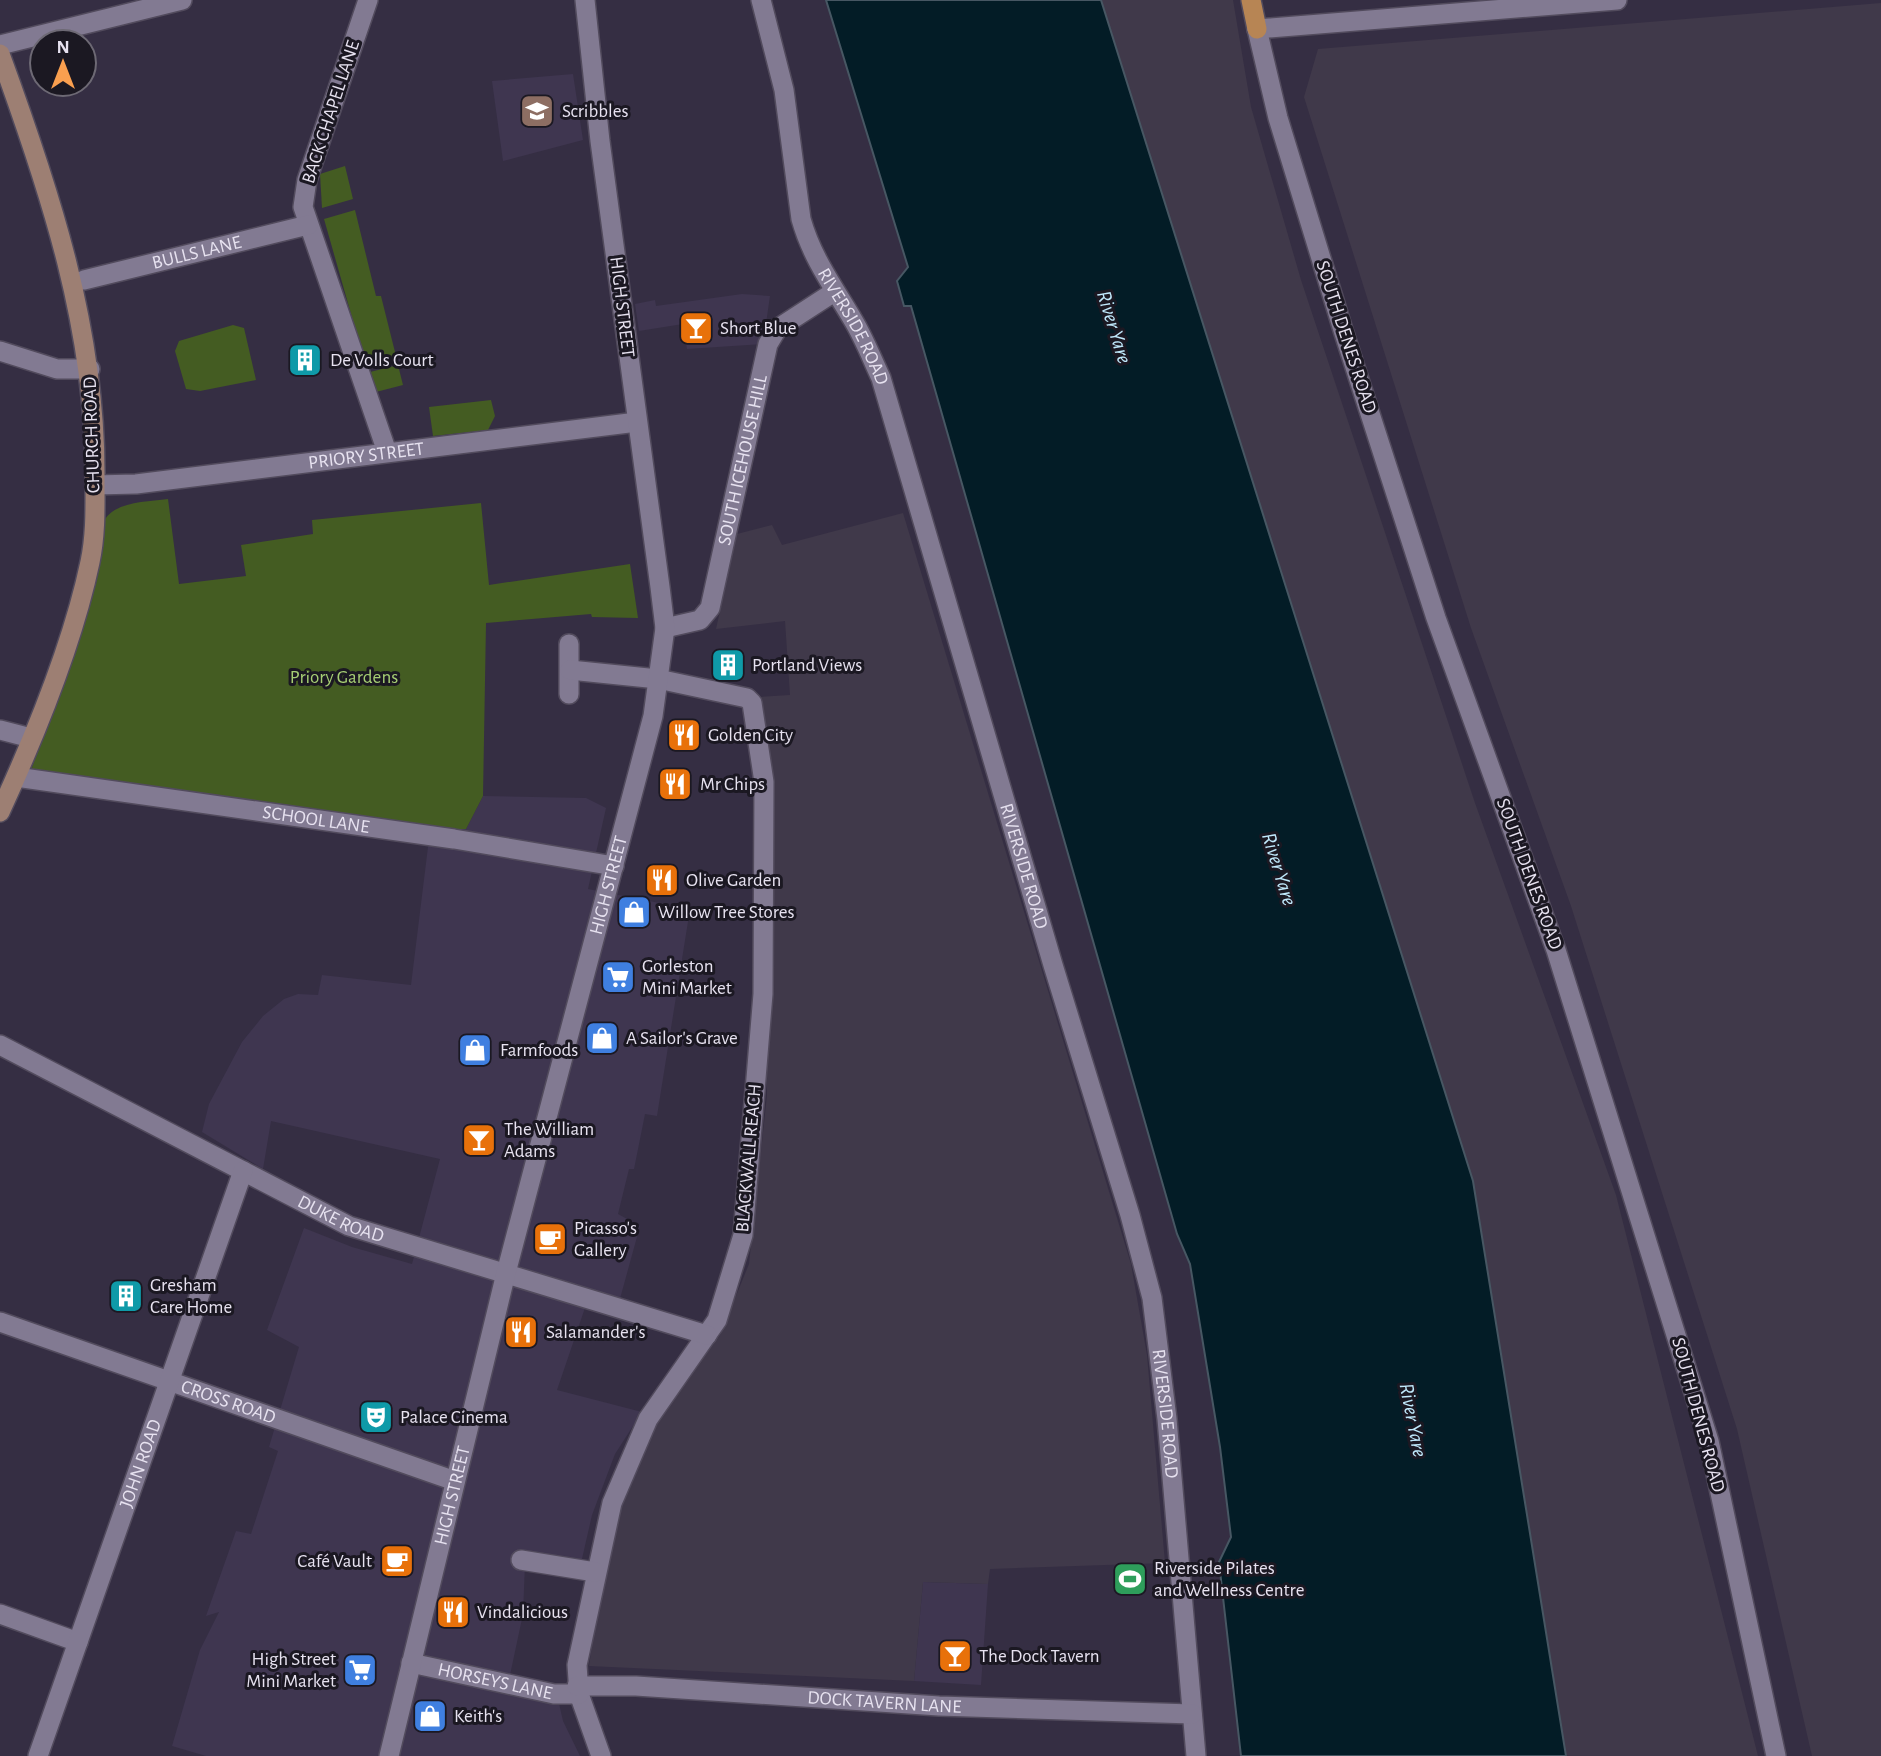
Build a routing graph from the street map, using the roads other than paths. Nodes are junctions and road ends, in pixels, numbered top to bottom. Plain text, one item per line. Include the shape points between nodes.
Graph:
1 (182, 0) edge
2 (368, 0) edge
3 (585, 0) edge
4 (761, 0) edge
5 (1251, 0) edge
6 (1617, 0) edge
7 (1256, 29) junction
8 (0, 45) edge
9 (0, 54) edge
10 (308, 225) junction
11 (84, 280) dead end
12 (834, 292) junction
13 (0, 351) edge
14 (90, 369) junction
15 (637, 422) junction
16 (387, 452) junction
17 (95, 485) junction
18 (665, 628) junction
19 (569, 644) dead end
20 (570, 670) junction
21 (658, 679) junction
22 (569, 694) dead end
23 (0, 730) edge
24 (32, 738) junction
25 (16, 777) junction
26 (0, 812) edge
27 (614, 866) junction
28 (0, 1045) edge
29 (243, 1171) junction
30 (506, 1273) junction
31 (0, 1322) edge
32 (707, 1335) junction
33 (169, 1381) junction
34 (455, 1481) junction
35 (521, 1560) dead end
36 (595, 1572) junction
37 (0, 1614) edge
38 (78, 1642) junction
39 (411, 1663) junction
40 (578, 1690) junction
41 (1192, 1714) junction
42 (38, 1756) edge
43 (389, 1756) edge
44 (601, 1756) edge
45 (1196, 1756) edge
46 (1776, 1756) edge

1 - 8 street
2 - 10 street, BACK CHAPEL LANE via 307,180 303,207
3 - 15 street, HIGH STREET
4 - 12 street, RIVERSIDE ROAD via 784,90 801,219 816,261
5 - 7 main road, SOUTH DENES ROAD
6 - 7 street
7 - 46 street, SOUTH DENES ROAD via 1278,118 1436,618 1556,950 1709,1441
9 - 14 main road, CHURCH ROAD via 62,245
10 - 11 street, BULLS LANE
10 - 16 street, BACK CHAPEL LANE
12 - 18 street, SOUTH ICEHOUSE HILL via 777,329 768,344 710,608 700,620
12 - 41 street, RIVERSIDE ROAD via 854,321 881,379 1152,1298
13 - 14 street via 57,369
14 - 17 main road, CHURCH ROAD
15 - 16 street, PRIORY STREET
15 - 18 street, HIGH STREET
16 - 17 street, PRIORY STREET via 136,484
17 - 24 main road, CHURCH ROAD via 90,561
18 - 21 street, HIGH STREET
19 - 20 street
20 - 21 street
20 - 22 street
21 - 27 street, HIGH STREET via 653,716
21 - 32 street, BLACKWALL REACH via 747,698 752,703 764,782 763,994 743,1235 726,1298
23 - 24 street
24 - 25 main road, CHURCH ROAD
25 - 26 main road, CHURCH ROAD
25 - 27 street, SCHOOL LANE
27 - 30 street, HIGH STREET
28 - 29 street, DUKE ROAD
29 - 30 street, DUKE ROAD via 349,1226
29 - 33 street, JOHN ROAD
30 - 32 street, DUKE ROAD
30 - 34 street, HIGH STREET
31 - 33 street, CROSS ROAD
32 - 36 street, BLACKWALL REACH via 648,1419 628,1460
33 - 34 street, CROSS ROAD
33 - 38 street, JOHN ROAD
34 - 39 street, HIGH STREET
35 - 36 street
36 - 40 street, BLACKWALL REACH via 578,1665
37 - 38 street
38 - 42 street, JOHN ROAD
39 - 40 street, HORSEYS LANE via 554,1694
39 - 43 street, HIGH STREET
40 - 41 street, DOCK TAVERN LANE via 636,1686 939,1706
40 - 44 street, BLACKWALL REACH
41 - 45 street, RIVERSIDE ROAD

